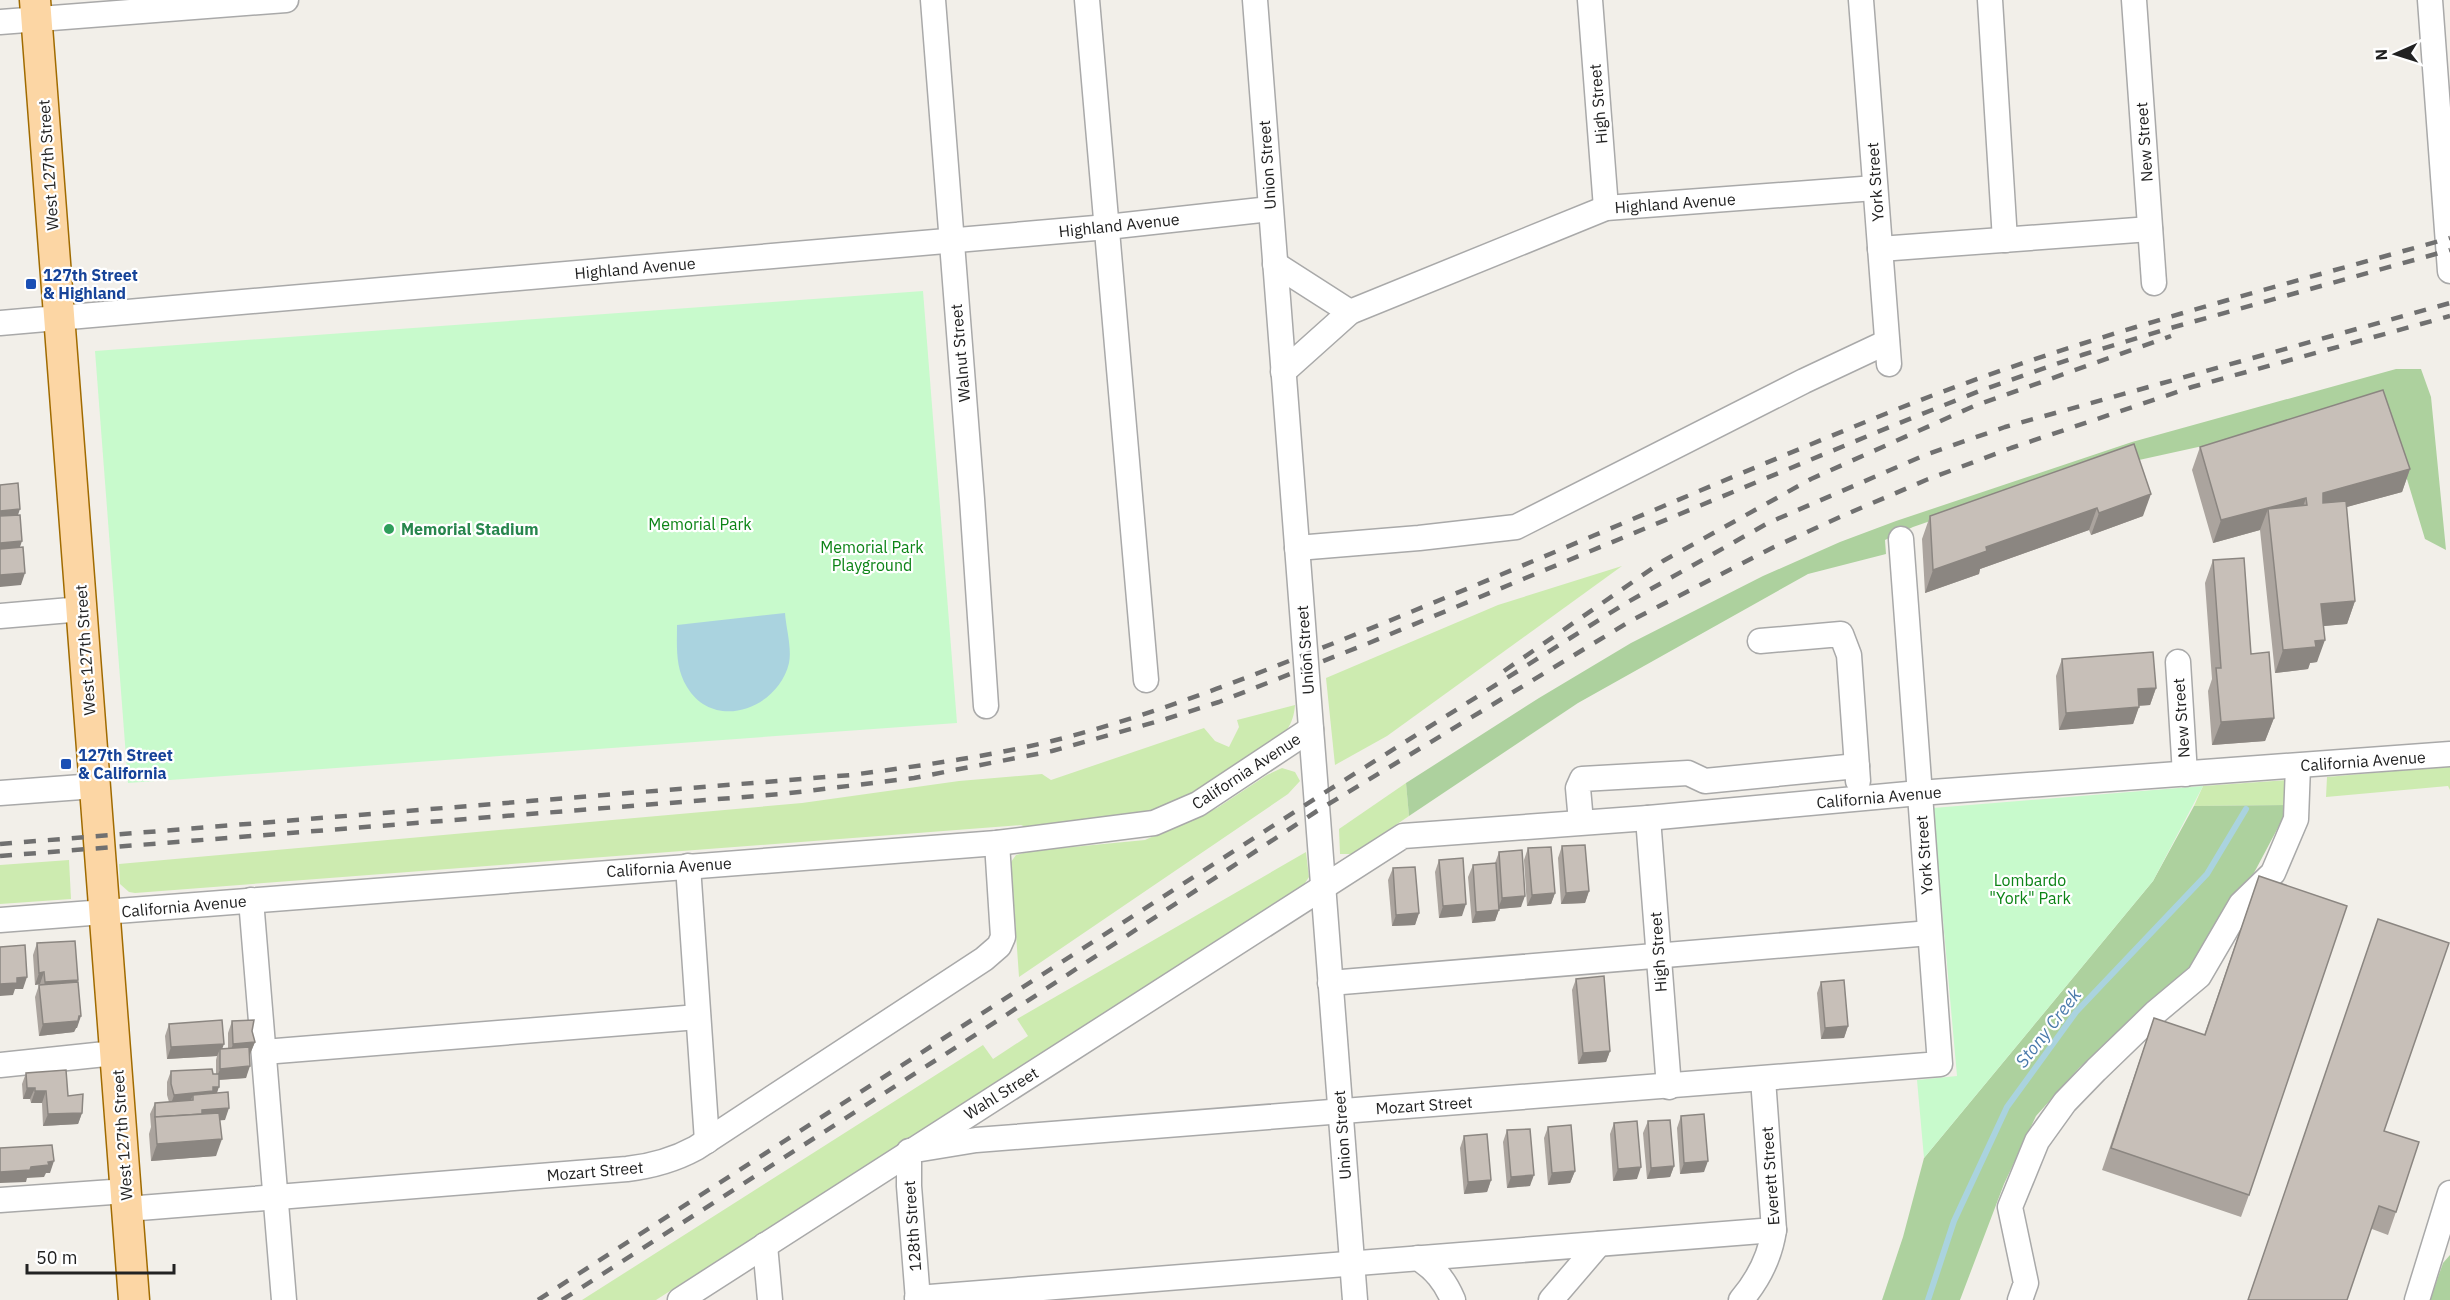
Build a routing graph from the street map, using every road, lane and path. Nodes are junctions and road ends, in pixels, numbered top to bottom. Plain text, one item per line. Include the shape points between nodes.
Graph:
1 (286, 0) edge
2 (933, 0) edge
3 (1087, 0) edge
4 (1254, 0) edge
5 (1590, 0) edge
6 (1861, 0) edge
7 (1990, 0) edge
8 (2134, 0) edge
9 (2430, 0) edge
10 (36, 10) edge
11 (0, 22) edge
12 (1875, 188) junction
13 (1606, 208) junction
14 (1270, 209) junction
15 (1107, 227) junction
16 (2150, 229) junction
17 (951, 240) junction
18 (2005, 240) junction
19 (1880, 249) junction
20 (1275, 264) junction
21 (2450, 271) edge
22 (2154, 284) dead end
23 (1350, 312) junction
24 (60, 318) junction
25 (0, 323) edge
26 (1283, 372) junction
27 (1901, 539) dead end
28 (1297, 548) junction
29 (82, 609) junction
30 (0, 616) edge
31 (1760, 641) dead end
32 (2178, 662) dead end
33 (1146, 680) dead end
34 (986, 706) dead end
35 (1311, 729) junction
36 (2450, 754) edge
37 (1857, 766) junction
38 (2298, 766) junction
39 (2185, 774) junction
40 (1705, 781) junction
41 (95, 786) junction
42 (0, 793) edge
43 (1919, 793) junction
44 (1859, 798) junction
45 (1709, 812) junction
46 (1647, 818) junction
47 (1581, 822) junction
48 (997, 843) junction
49 (688, 866) junction
50 (1323, 889) junction
51 (251, 900) junction
52 (105, 912) junction
53 (0, 920) edge
54 (1930, 933) junction
55 (1658, 956) junction
56 (1330, 983) junction
57 (698, 1017) junction
58 (264, 1052) junction
59 (115, 1053) junction
60 (1940, 1064) joint
61 (0, 1065) edge
62 (1763, 1079) junction
63 (1668, 1087) junction
64 (1340, 1111) junction
65 (707, 1141) junction
66 (909, 1151) junction
67 (2450, 1193) edge
68 (276, 1197) junction
69 (0, 1200) edge
70 (127, 1200) junction
71 (1774, 1230) junction
72 (1599, 1244) junction
73 (765, 1245) junction
74 (1418, 1258) junction
75 (1352, 1263) junction
76 (917, 1299) edge
77 (134, 1300) edge
78 (284, 1300) edge
79 (680, 1300) edge
80 (770, 1300) edge
81 (1355, 1300) edge
82 (1453, 1300) edge
83 (1551, 1300) edge
84 (1741, 1300) edge
85 (2020, 1300) edge
86 (2417, 1300) edge

1 - 10 street
2 - 17 street, Walnut Street
3 - 15 street
4 - 14 street, Union Street
5 - 13 street, High Street
6 - 12 street, York Street
7 - 18 street
8 - 16 street, New Street
9 - 21 street
10 - 11 street
10 - 24 main road, West 127th Street
12 - 13 street, Highland Avenue
12 - 19 street, York Street
13 - 23 street, Highland Avenue
14 - 15 street, Highland Avenue
14 - 20 street, Union Street
15 - 17 street, Highland Avenue
15 - 33 street
16 - 18 street
16 - 22 street, New Street
17 - 24 street, Highland Avenue
17 - 34 street, Walnut Street
18 - 19 street
19 - 28 street, York Street via 1888,353 1804,381 1516,527
20 - 23 street
20 - 26 street, Union Street
23 - 26 street, Highland Avenue
24 - 25 street, Highland Avenue
24 - 29 main road, West 127th Street
26 - 28 street, Union Street
27 - 43 street, York Street
28 - 35 street, Union Street
29 - 30 street
29 - 41 main road, West 127th Street
31 - 37 street via 1841,634 1850,655
32 - 39 street, New Street
35 - 48 street, California Avenue via 1198,804 1154,823
35 - 50 street, Union Street
36 - 38 street, California Avenue
37 - 40 street
37 - 44 street
38 - 39 street, California Avenue
38 - 85 street via 2296,819 2273,873 2241,904 2199,976 2156,1012 2065,1102 2037,1141 2010,1207 2026,1283
39 - 43 street, California Avenue
40 - 45 street
40 - 47 street via 1688,773 1582,779 1578,788
41 - 42 street
41 - 52 main road, West 127th Street
43 - 44 street, California Avenue
43 - 54 street, York Street
44 - 45 street, California Avenue
45 - 46 street, California Avenue
46 - 47 street, California Avenue
46 - 55 street, High Street
47 - 50 street, California Avenue via 1404,836
48 - 49 street, California Avenue
48 - 65 street, Mozart Street via 1003,928 999,946
49 - 51 street, California Avenue
49 - 57 street
50 - 56 street, Union Street
50 - 66 street, Wahl Street
51 - 52 street, California Avenue
51 - 58 street
52 - 53 street, California Avenue
52 - 59 main road, West 127th Street
54 - 55 street
54 - 60 street, York Street
55 - 56 street
55 - 63 street, High Street
56 - 64 street, Union Street
57 - 58 street
57 - 65 street
58 - 68 street
59 - 61 street
59 - 70 main road, West 127th Street
60 - 62 street, Mozart Street
62 - 63 street, Mozart Street
62 - 71 street, Everett Street
63 - 64 street, Mozart Street
64 - 66 street, Mozart Street via 976,1140
64 - 75 street, Union Street
65 - 68 street, Mozart Street via 680,1157 645,1167
66 - 73 street, Wahl Street
66 - 76 street, 128th Street
67 - 86 street
68 - 70 street, Mozart Street
68 - 78 street
69 - 70 street, Mozart Street
70 - 77 main road, West 127th Street
71 - 72 street
71 - 84 street, Everett Street via 1763,1269
72 - 74 street
72 - 83 street
73 - 79 street, Wahl Street
73 - 80 street
74 - 75 street
74 - 82 street via 1433,1268
75 - 76 street
75 - 81 street, Union Street

